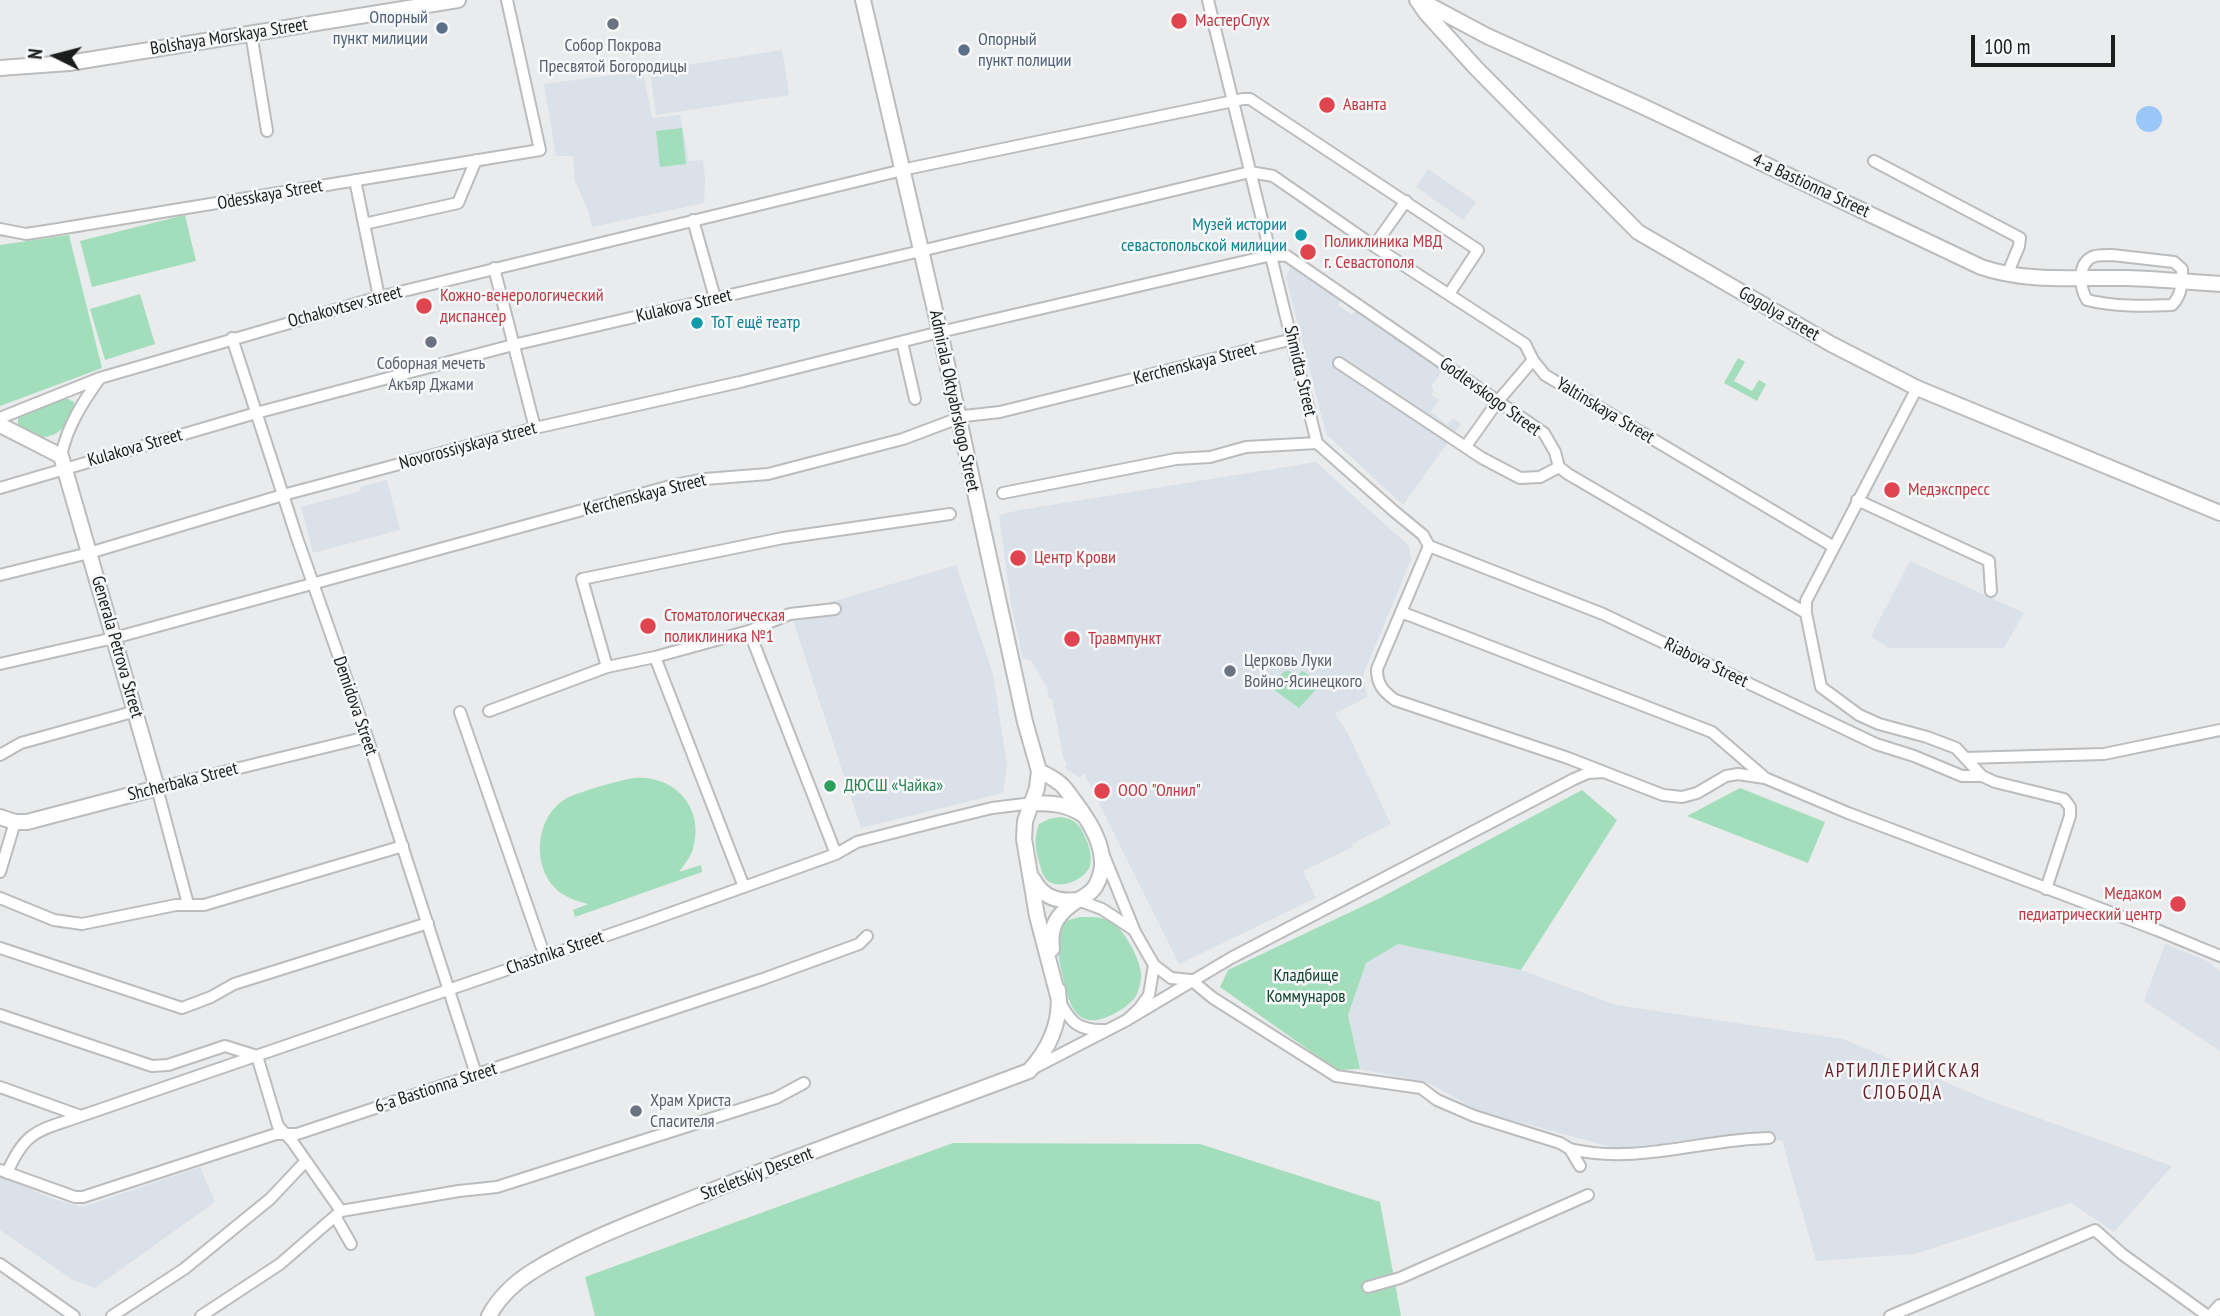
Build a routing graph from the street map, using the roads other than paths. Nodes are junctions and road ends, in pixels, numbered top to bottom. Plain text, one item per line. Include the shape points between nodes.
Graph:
1 (458, 0) edge
2 (507, 0) edge
3 (863, 0) edge
4 (1208, 0) edge
5 (1417, 0) edge
6 (1424, 0) edge
7 (251, 33) junction
8 (0, 68) edge
9 (1232, 101) junction
10 (267, 131) dead end
11 (476, 160) junction
12 (1874, 161) dead end
13 (901, 171) junction
14 (1250, 172) junction
15 (355, 180) junction
16 (1405, 201) junction
17 (693, 220) junction
18 (364, 224) junction
19 (0, 229) edge
20 (1374, 246) junction
21 (920, 250) junction
22 (1272, 255) junction
23 (494, 268) junction
24 (2007, 275) junction
25 (2081, 278) junction
26 (2182, 282) junction
27 (2220, 284) edge
28 (1449, 294) junction
29 (379, 297) junction
30 (715, 298) junction
31 (940, 332) junction
32 (232, 338) junction
33 (1293, 340) junction
34 (902, 342) junction
35 (513, 345) junction
36 (1533, 360) junction
37 (1339, 363) dead end
38 (100, 378) junction
39 (1917, 388) junction
40 (915, 399) dead end
41 (1499, 401) junction
42 (256, 413) junction
43 (958, 417) junction
44 (0, 418) edge
45 (0, 425) edge
46 (535, 428) junction
47 (1317, 443) junction
48 (1466, 446) junction
49 (63, 463) junction
50 (1559, 467) junction
51 (0, 488) edge
52 (1003, 493) dead end
53 (283, 495) junction
54 (1857, 500) junction
55 (2220, 513) edge
56 (950, 514) dead end
57 (1429, 546) junction
58 (1834, 547) junction
59 (89, 553) junction
60 (0, 575) edge
61 (313, 583) junction
62 (1991, 591) dead end
63 (835, 609) dead end
64 (1401, 612) junction
65 (1806, 613) junction
66 (749, 631) junction
67 (114, 638) junction
68 (654, 657) junction
69 (0, 664) edge
70 (607, 667) junction
71 (136, 711) junction
72 (489, 711) dead end
73 (460, 712) dead end
74 (2220, 730) edge
75 (367, 737) junction
76 (0, 755) edge
77 (1568, 758) junction
78 (1965, 758) junction
79 (1038, 771) junction
80 (1605, 772) junction
81 (1982, 776) junction
82 (1765, 778) junction
83 (1574, 779) junction
84 (157, 788) junction
85 (1033, 803) junction
86 (0, 817) edge
87 (1086, 817) junction
88 (15, 822) junction
89 (403, 846) junction
90 (1101, 848) junction
91 (836, 854) junction
92 (0, 872) edge
93 (1030, 872) junction
94 (744, 887) junction
95 (2046, 889) junction
96 (0, 898) edge
97 (1078, 900) junction
98 (188, 904) junction
99 (428, 923) junction
100 (1135, 932) junction
101 (867, 936) dead end
102 (0, 948) edge
103 (2220, 956) edge
104 (545, 957) junction
105 (1154, 965) junction
106 (1191, 980) junction
107 (448, 989) junction
108 (1059, 1000) junction
109 (0, 1014) edge
110 (1127, 1020) junction
111 (1108, 1030) junction
112 (257, 1056) junction
113 (1028, 1070) junction
114 (476, 1074) junction
115 (804, 1083) dead end
116 (0, 1087) edge
117 (81, 1115) junction
118 (286, 1133) junction
119 (1769, 1139) dead end
120 (1570, 1149) junction
121 (305, 1162) junction
122 (1580, 1166) dead end
123 (4, 1171) edge
124 (1588, 1195) dead end
125 (338, 1213) junction
126 (351, 1244) dead end
127 (0, 1264) edge
128 (1368, 1287) dead end
129 (2220, 1306) edge
130 (74, 1316) edge
131 (112, 1316) edge
132 (201, 1316) edge
133 (489, 1316) edge
134 (1890, 1316) edge
135 (2210, 1316) edge

1 - 7 main road, Bolshaya Morskaya Street
2 - 11 street, Odesskaya Street via 540,150
3 - 13 main road, Admirala Oktyabrskogo Street
4 - 9 street, Shmidta Street
5 - 39 main road, Gogolya street via 1476,68 1638,232 1831,344
6 - 24 main road, 4-a Bastionna Street via 1487,36 1981,267
7 - 8 main road, Bolshaya Morskaya Street via 69,63
7 - 10 street
9 - 13 street, Ochakovtsev street
9 - 14 street, Shmidta Street
9 - 16 street via 1250,99
11 - 15 street, Odesskaya Street
11 - 18 street via 458,203
12 - 24 street via 2020,238
13 - 17 street, Ochakovtsev street
13 - 21 main road, Admirala Oktyabrskogo Street
14 - 20 street, Yaltinskaya Street via 1273,177
14 - 21 street, Kulakova Street
14 - 22 street, Shmidta Street
15 - 18 street
15 - 19 street, Odesskaya Street via 26,234
16 - 20 street
16 - 28 street via 1478,250
17 - 23 street, Ochakovtsev street
17 - 30 street
18 - 29 street
20 - 28 street, Yaltinskaya Street
21 - 30 street, Kulakova Street
21 - 31 main road, Admirala Oktyabrskogo Street
22 - 31 street, Novorossiyskaya street
22 - 33 street, Shmidta Street
22 - 41 street, Godlevskogo Street via 1287,256
23 - 29 street, Ochakovtsev street
23 - 35 street
24 - 25 main road, 4-a Bastionna Street
25 - 26 main road, 4-a Bastionna Street
25 - 26 street via 2087,260 2112,255 2174,262 2182,269
25 - 26 street via 2087,300 2129,305 2172,305 2179,298
26 - 27 main road, 4-a Bastionna Street
28 - 36 street, Yaltinskaya Street via 1525,344
29 - 32 street, Ochakovtsev street
30 - 35 street, Kulakova Street
31 - 34 street, Novorossiyskaya street
31 - 43 main road, Admirala Oktyabrskogo Street
32 - 38 street, Ochakovtsev street
32 - 42 street, Demidova Street
33 - 43 street, Kerchenskaya Street via 1000,412
33 - 47 street, Shmidta Street
34 - 40 street
34 - 46 street, Novorossiyskaya street
35 - 42 street, Kulakova Street
35 - 46 street
36 - 41 street
36 - 58 street, Yaltinskaya Street via 1545,375
37 - 48 street
38 - 44 street, Ochakovtsev street
38 - 49 street via 65,437
39 - 54 street
39 - 55 main road, Gogolya street via 2131,482
41 - 48 street
41 - 50 street, Godlevskogo Street via 1544,433
42 - 49 street, Kulakova Street
42 - 53 street, Demidova Street
43 - 61 street, Kerchenskaya Street via 903,439 768,474 674,485
43 - 79 main road, Admirala Oktyabrskogo Street
45 - 49 main road
46 - 53 street, Novorossiyskaya street
47 - 52 street via 1246,447
47 - 57 street via 1423,535
48 - 50 street via 1520,478 1540,477
49 - 51 street, Kulakova Street
49 - 59 main road, Generala Petrova Street
50 - 65 street
53 - 59 street, Novorossiyskaya street
53 - 61 street, Demidova Street
54 - 58 street
54 - 62 street via 1989,561
56 - 70 street via 783,538 582,579
57 - 64 street
57 - 81 street, Riabova Street via 1603,614 1876,744 1962,776
58 - 65 street via 1806,601
59 - 60 street, Novorossiyskaya street
59 - 67 main road, Generala Petrova Street
61 - 67 street, Kerchenskaya Street
61 - 75 street, Demidova Street
63 - 66 street via 790,614
64 - 77 street via 1377,669 1382,690 1400,703
64 - 82 street via 1712,732
65 - 78 street, Riabova Street via 1821,688 1860,715 1955,748
66 - 68 street
66 - 91 street
67 - 69 street, Kerchenskaya Street
67 - 71 main road, Generala Petrova Street
68 - 70 street
68 - 94 street
70 - 72 street
71 - 76 street via 21,743
71 - 84 main road, Generala Petrova Street
73 - 104 street
74 - 78 street via 2104,754
75 - 84 street, Shcherbaka Street
75 - 89 street, Demidova Street
77 - 80 street
77 - 83 street via 1578,769
78 - 81 street, Riabova Street
79 - 85 main road, Admirala Oktyabrskogo Street
79 - 87 main road via 1060,783
80 - 82 street via 1663,795 1682,797 1726,776
80 - 83 street
81 - 95 street, Riabova Street via 2060,797 2067,803 2071,812
82 - 95 street
83 - 106 street
84 - 88 main road, Shcherbaka Street
84 - 98 street, Generala Petrova Street
85 - 87 main road via 1055,803
85 - 91 street, Chastnika Street via 922,825 857,842
85 - 93 main road via 1024,829
86 - 88 main road, Shcherbaka Street
87 - 90 main road
88 - 92 street
89 - 98 street via 204,905
89 - 99 street, Demidova Street
90 - 97 main road via 1100,876 1092,891
90 - 100 street
91 - 94 street, Chastnika Street
93 - 97 main road via 1048,896
93 - 108 main road
94 - 104 street, Chastnika Street
95 - 103 street
96 - 98 street via 54,920 82,924
97 - 100 street via 1110,913
97 - 108 main road via 1065,908 1052,930
99 - 102 street via 234,984 182,1008
99 - 107 street, Demidova Street
100 - 105 street
101 - 114 street, 6-a Bastionna Street via 859,944 775,975
104 - 107 street, Chastnika Street
105 - 106 street via 1171,978
105 - 110 street via 1149,995
106 - 110 street
106 - 120 street via 1336,1076 1421,1088 1452,1107
107 - 112 street, Chastnika Street
107 - 114 street, Demidova Street
108 - 111 street via 1079,1026
108 - 113 main road, Streletskiy Descent via 1055,1031 1041,1058
109 - 112 street via 152,1066 225,1046
110 - 111 street
111 - 113 street
112 - 117 street, Chastnika Street
112 - 118 street via 278,1126
113 - 133 main road, Streletskiy Descent via 593,1240 513,1285
114 - 118 street, 6-a Bastionna Street
115 - 125 street via 776,1098 497,1187
116 - 117 street
117 - 123 street, Chastnika Street via 33,1134
118 - 121 street
118 - 123 street, 6-a Bastionna Street via 83,1197
119 - 120 street via 1619,1155
120 - 122 street
121 - 125 street
121 - 131 street via 270,1199 184,1269
124 - 128 street via 1400,1278
125 - 126 street
125 - 132 street via 280,1264
127 - 130 street
129 - 135 street
134 - 135 street via 2095,1230

